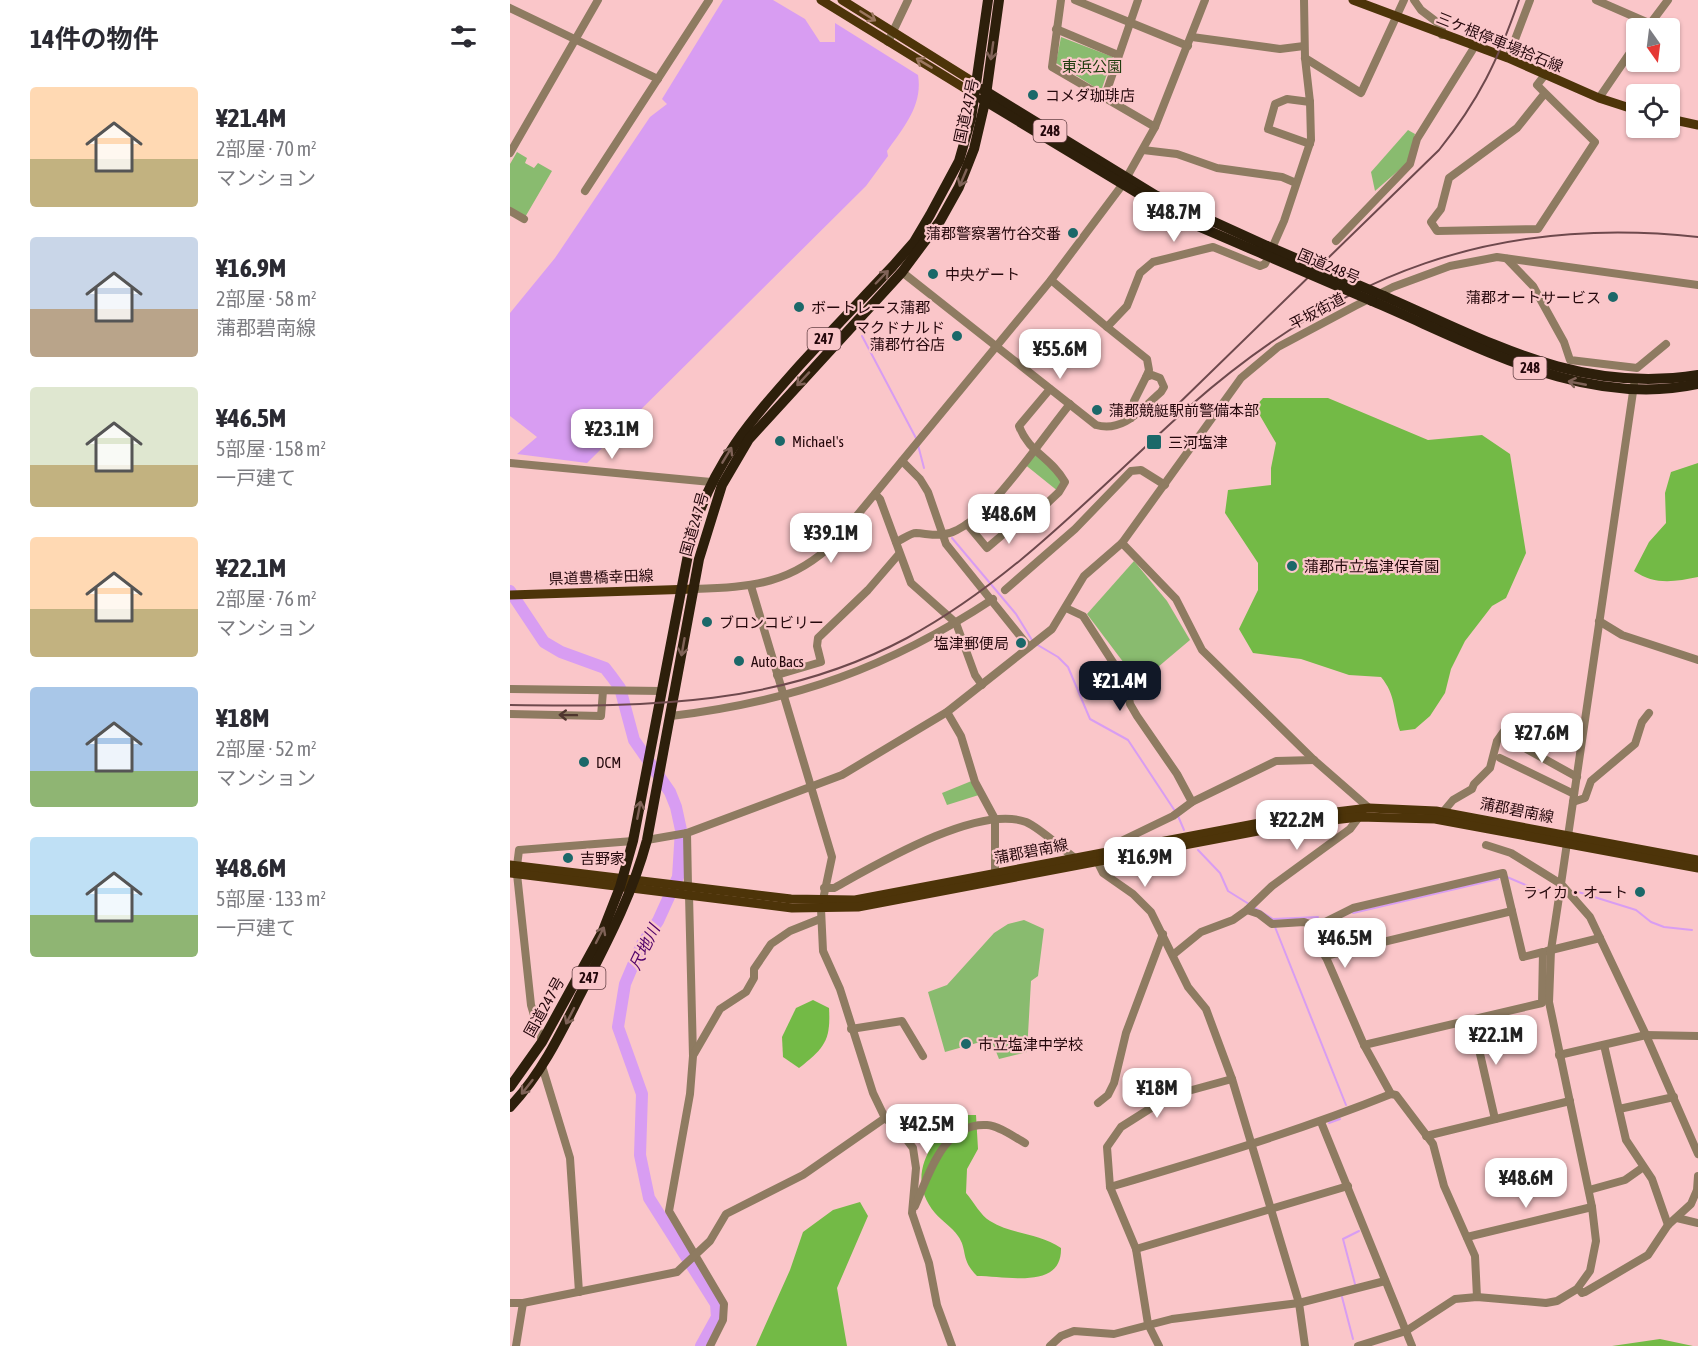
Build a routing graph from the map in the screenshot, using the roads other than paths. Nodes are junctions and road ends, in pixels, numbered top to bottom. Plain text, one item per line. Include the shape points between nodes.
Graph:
1 (598, 0) edge
2 (709, 0) edge
3 (821, 0) edge
4 (842, 0) edge
5 (908, 0) edge
6 (988, 0) edge
7 (999, 0) edge
8 (1061, 0) edge
9 (1076, 0) edge
10 (1138, 0) edge
11 (1205, 0) edge
12 (1304, 0) edge
13 (1353, 0) edge
14 (1404, 0) edge
15 (1414, 0) edge
16 (1530, 0) edge
17 (1596, 0) edge
18 (1668, 0) edge
19 (510, 8) edge
20 (1395, 17) junction
21 (1633, 18) edge
22 (1655, 18) edge
23 (1130, 21) junction
24 (1056, 30) junction
25 (894, 33) junction
26 (1442, 35) junction
27 (1192, 37) junction
28 (576, 40) junction
29 (888, 42) junction
30 (1188, 46) junction
31 (1304, 46) junction
32 (1475, 46) junction
33 (1118, 55) junction
34 (1305, 58) junction
35 (1508, 58) junction
36 (1626, 59) edge
37 (1544, 76) junction
38 (658, 79) junction
39 (980, 93) junction
40 (1545, 93) junction
41 (1599, 98) junction
42 (1104, 99) junction
43 (1311, 102) junction
44 (1626, 107) edge
45 (1680, 121) edge
46 (1698, 125) edge
47 (1155, 127) junction
48 (1310, 144) junction
49 (1143, 150) junction
50 (510, 153) edge
51 (1124, 180) junction
52 (1296, 183) junction
53 (585, 191) dead end
54 (510, 211) edge
55 (524, 219) dead end
56 (1336, 241) dead end
57 (1265, 250) junction
58 (1507, 259) junction
59 (902, 272) junction
60 (1051, 280) junction
61 (1698, 285) edge
62 (1107, 327) junction
63 (1666, 344) dead end
64 (994, 347) junction
65 (1698, 375) edge
66 (1146, 377) junction
67 (1698, 384) edge
68 (1634, 385) junction
69 (1050, 388) junction
70 (1070, 404) junction
71 (1131, 417) junction
72 (1034, 449) junction
73 (902, 461) junction
74 (510, 463) edge
75 (711, 482) junction
76 (1165, 485) junction
77 (875, 495) junction
78 (990, 504) junction
79 (967, 524) junction
80 (1014, 525) junction
81 (942, 535) junction
82 (896, 542) junction
83 (1122, 543) junction
84 (899, 554) junction
85 (751, 586) junction
86 (681, 589) junction
87 (694, 589) junction
88 (1005, 590) dead end
89 (510, 595) edge
90 (993, 599) junction
91 (1066, 608) junction
92 (1599, 621) junction
93 (956, 623) junction
94 (1033, 644) junction
95 (1698, 660) edge
96 (777, 675) junction
97 (982, 685) junction
98 (510, 689) edge
99 (607, 691) junction
100 (662, 691) junction
101 (783, 697) junction
102 (947, 712) junction
103 (1649, 713) dead end
104 (510, 714) edge
105 (671, 716) junction
106 (1581, 735) junction
107 (1521, 747) dead end
108 (1500, 758) dead end
109 (1314, 760) junction
110 (1576, 777) junction
111 (810, 789) junction
112 (1573, 798) junction
113 (1192, 802) junction
114 (1369, 808) junction
115 (1443, 812) junction
116 (1359, 817) junction
117 (995, 819) junction
118 (683, 834) junction
119 (1567, 839) junction
120 (647, 840) junction
121 (633, 841) junction
122 (1486, 845) dead end
123 (1125, 849) junction
124 (1074, 858) junction
125 (1095, 858) junction
126 (1698, 860) edge
127 (1698, 868) edge
128 (513, 870) edge
129 (995, 873) junction
130 (622, 883) junction
131 (634, 884) junction
132 (1561, 884) junction
133 (824, 888) junction
134 (678, 889) junction
135 (821, 905) junction
136 (1250, 907) junction
137 (1512, 911) junction
138 (820, 919) junction
139 (1313, 928) junction
140 (1163, 934) junction
141 (1600, 938) junction
142 (1547, 951) junction
143 (1174, 954) junction
144 (1325, 956) junction
145 (1472, 1019) junction
146 (851, 1029) junction
147 (1646, 1035) junction
148 (1698, 1036) edge
149 (542, 1042) junction
150 (1364, 1045) junction
151 (1604, 1045) junction
152 (1559, 1055) junction
153 (693, 1056) junction
154 (923, 1056) dead end
155 (542, 1066) junction
156 (1232, 1079) junction
157 (510, 1087) edge
158 (1391, 1094) junction
159 (1674, 1097) junction
160 (1570, 1101) junction
161 (1098, 1103) dead end
162 (510, 1107) edge
163 (1619, 1109) junction
164 (885, 1118) junction
165 (1495, 1119) junction
166 (1321, 1122) junction
167 (1426, 1136) junction
168 (1025, 1143) dead end
169 (1251, 1145) junction
170 (1698, 1154) edge
171 (1642, 1167) junction
172 (1698, 1176) edge
173 (1348, 1186) junction
174 (1110, 1187) junction
175 (1589, 1190) junction
176 (1592, 1207) junction
177 (1271, 1209) junction
178 (912, 1213) junction
179 (1677, 1218) junction
180 (1698, 1223) edge
181 (1668, 1225) junction
182 (1467, 1237) junction
183 (1136, 1249) junction
184 (695, 1255) junction
185 (1385, 1281) junction
186 (1578, 1288) junction
187 (579, 1292) junction
188 (1477, 1297) junction
189 (510, 1303) edge
190 (1299, 1303) junction
191 (523, 1304) junction
192 (1148, 1324) junction
193 (1406, 1331) junction
194 (516, 1346) edge
195 (710, 1346) edge
196 (952, 1346) edge
197 (1050, 1346) edge
198 (1159, 1346) edge
199 (1305, 1346) edge
200 (1358, 1346) edge
201 (1412, 1346) edge

1 - 28 street
2 - 38 street
3 - 29 main road
4 -> 25 main road
5 - 25 street
6 - 39 highway, 国道247号 / 247
7 -> 39 highway, 国道247号 / 247
8 - 24 street
9 - 23 street
10 - 23 street
11 - 27 street
12 - 31 street
13 - 20 main road, 三ケ根停車場拾石線
14 - 20 street
15 - 26 street via 1442,26
16 - 35 street
17 - 21 street
18 - 22 street
19 - 28 street
20 - 26 main road, 三ケ根停車場拾石線
20 - 34 street via 1361,93
23 - 30 street
23 - 33 street
24 - 33 street
24 - 42 street via 1052,67
25 - 29 street
25 - 39 main road
26 - 32 main road, 三ケ根停車場拾石線
27 - 30 street
27 - 31 street via 1280,49
28 - 38 street
28 - 50 street
39 -> 29 main road
30 - 47 street
31 - 34 street
32 - 35 main road, 三ケ根停車場拾石線
32 - 56 street via 1417,139 1410,164
33 - 42 street
34 - 43 street
35 - 37 main road, 三ケ根停車場拾石線
36 - 41 street
37 - 40 street via 1537,86
37 - 41 main road, 三ケ根停車場拾石線
38 - 53 street
39 - 51 highway, 国道248号 / 248
39 -> 59 highway, 国道247号 / 247 via 974,150 959,187 940,221
75 -> 39 highway, 国道247号 / 247 via 756,413 914,242 959,161
40 - 40 street via 1516,128 1449,178 1441,209 1431,222 1437,231 1538,229 1595,142
41 - 44 main road, 三ケ根停車場拾石線
42 - 47 street
43 - 48 street
43 - 48 street via 1287,99 1275,104 1268,129
45 - 46 main road
47 - 49 street
48 - 52 street
49 - 51 street
49 - 52 street via 1177,154 1217,168 1282,177
51 - 57 highway, 国道248号 / 248
51 - 60 street
52 - 62 street via 1265,264 1260,266 1213,247 1153,262 1140,273 1127,306
54 - 55 street
57 - 68 highway, 国道248号 / 248, bridge via 1540,362
68 -> 57 highway, 国道248号 / 248, bridge via 1576,382 1537,371 1372,301
58 - 61 street, 平坂街道
58 - 63 street via 1533,286 1570,360 1640,367
58 - 76 street, 平坂街道 via 1497,257 1450,266 1394,286 1278,347 1241,378
59 - 64 street
59 -> 87 highway, 国道247号 / 247 via 749,439 714,505
60 - 62 street
60 - 64 street
62 - 66 street via 1147,359
64 - 69 street
64 - 73 street
65 - 68 highway, 国道248号 / 248
66 - 71 street
66 - 71 street via 1160,378 1164,387
67 - 68 highway, 国道248号 / 248
68 - 92 street
69 - 70 street
69 - 72 street via 1019,426 1025,443
70 - 71 street via 1096,425 1106,428 1123,424
70 - 72 street
72 - 78 street
72 - 80 street via 1059,471 1065,482 1020,529
73 - 77 street
73 - 81 street via 928,492
74 - 75 street
75 - 86 highway, 国道247号 / 247 via 692,534
76 - 83 street, 平坂街道
76 - 88 street via 1141,470 1131,471 1076,529
77 - 82 street
77 - 85 street via 818,558 782,578
78 - 79 street
78 - 80 street
79 - 80 street via 987,548
79 - 81 street
81 - 82 street via 915,533
81 - 90 street
82 - 84 street
83 - 91 street, 平坂街道 via 1084,576
83 - 109 street via 1176,599 1202,650
84 - 93 street via 911,583
84 - 96 street via 819,638 821,663
85 - 87 street
85 - 96 street
86 - 87 main road, 県道豊橋幸田線
86 - 89 main road, 県道豊橋幸田線
86 - 100 highway, 国道247号 / 247
87 -> 105 highway, 国道247号 / 247
90 - 93 street
90 - 94 street
91 - 94 street, 平坂街道 via 1052,629
91 - 113 street via 1083,616 1127,684 1130,705
92 - 95 street via 1622,635
92 - 106 street
93 - 97 street
93 - 101 street via 904,652
94 - 97 street, 平坂街道
96 - 101 street
97 - 102 street, 平坂街道
98 - 99 street
99 - 100 street
99 -> 104 street via 601,716
121 -> 100 highway, 国道247号 / 247
101 - 105 street
101 - 111 street
102 - 111 street, 平坂街道 via 842,775
102 - 117 street via 961,736 975,782
103 - 112 street via 1635,744 1591,781 1585,798
105 - 120 highway, 国道247号 / 247
106 - 110 street
106 - 115 street via 1511,721 1497,741 1490,768 1472,789 1453,800
107 - 110 street
108 - 112 street
109 - 113 street via 1276,761
109 - 114 street
110 - 112 street
111 - 118 street, 平坂街道
111 - 133 street via 832,857
112 - 119 street
113 - 123 street via 1117,843
114 - 115 main road, 蒲郡碧南線
114 - 123 main road, 蒲郡碧南線 via 1286,818
115 - 119 main road, 蒲郡碧南線
116 - 119 main road, 蒲郡碧南線 via 1435,819
116 - 125 main road, 蒲郡碧南線
116 - 136 street via 1350,829 1272,886
117 - 124 street via 1027,823
117 - 129 street
117 - 133 street via 949,831 889,856 834,888
118 - 120 street, 平坂街道
118 - 134 street
119 - 126 main road, 蒲郡碧南線
119 - 127 main road, 蒲郡碧南線
119 - 132 street
120 - 131 highway, 国道247号 / 247
121 - 128 street via 519,850
121 - 130 highway, 国道247号 / 247
122 - 132 street via 1511,853
123 - 125 main road, 蒲郡碧南線
124 - 125 main road, 蒲郡碧南線
124 - 129 main road, 蒲郡碧南線
125 - 135 main road, 蒲郡碧南線 via 858,907
125 - 140 street via 1102,873 1133,894 1150,912
128 - 130 main road, 蒲郡碧南線
128 - 149 street via 531,1005
129 - 135 main road, 蒲郡碧南線
130 - 131 main road, 蒲郡碧南線
149 -> 130 highway, 国道247号 / 247 via 602,933
131 - 134 main road, 蒲郡碧南線
131 -> 155 highway, 国道247号 / 247 via 615,929
132 - 141 street via 1584,909
132 - 142 street
133 - 135 street
134 - 135 main road, 蒲郡碧南線
134 - 153 street
135 - 138 street
136 - 139 street via 1272,924 1304,922
136 - 143 street via 1233,920 1201,932
137 - 139 street via 1503,873 1353,908
137 - 142 street via 1523,957
137 - 144 street
138 - 146 street via 823,951 840,989
138 - 153 street via 771,944 754,969 746,992 720,1009
139 - 144 street
140 - 143 street
140 - 161 street via 1126,1033 1114,1083
141 - 142 street
141 - 147 street
142 - 145 street via 1542,1003
142 - 152 street via 1549,995
143 - 156 street via 1188,987 1206,1009
144 - 150 street
145 - 150 street
145 - 165 street
146 - 154 street via 902,1021
146 - 164 street
147 - 148 street
147 - 151 street
147 - 159 street
149 - 157 highway, 国道247号 / 247
150 - 158 street
151 - 152 street
151 - 163 street
152 - 160 street
153 - 184 street via 669,1211
155 -> 162 highway, 国道247号 / 247
155 - 187 street via 570,1158
156 - 169 street
156 - 174 street via 1170,1096 1121,1127 1107,1148
158 - 166 street
158 - 167 street via 1396,1095
159 - 163 street
159 - 170 street
160 - 165 street
160 - 175 street
163 - 171 street via 1626,1140
164 - 178 street via 913,1148 916,1168
164 - 184 street via 803,1175 726,1214 710,1241
165 - 167 street
166 - 169 street
166 - 173 street
167 - 182 street via 1433,1144 1444,1186
168 - 178 street via 987,1125 961,1131 943,1146
169 - 174 street
169 - 177 street
171 - 175 street via 1625,1180
171 - 181 street via 1654,1184
172 - 179 street via 1691,1204
173 - 177 street
173 - 185 street
174 - 183 street
175 - 176 street
176 - 182 street
176 - 186 street via 1596,1254
177 - 183 street
177 - 190 street
178 - 196 street
179 - 180 street
179 - 181 street
181 - 186 street via 1648,1254 1633,1265 1585,1292
182 - 188 street via 1478,1269
183 - 192 street
184 - 187 street via 666,1277
184 - 195 street via 724,1304 723,1320
185 - 190 street
185 - 193 street
186 - 188 street via 1567,1297 1546,1303
187 - 191 street
188 - 193 street via 1455,1299
189 - 191 street
190 - 192 street
190 - 199 street
191 - 194 street
192 - 197 street via 1114,1334 1074,1331
192 - 198 street
193 - 200 street
193 - 201 street

